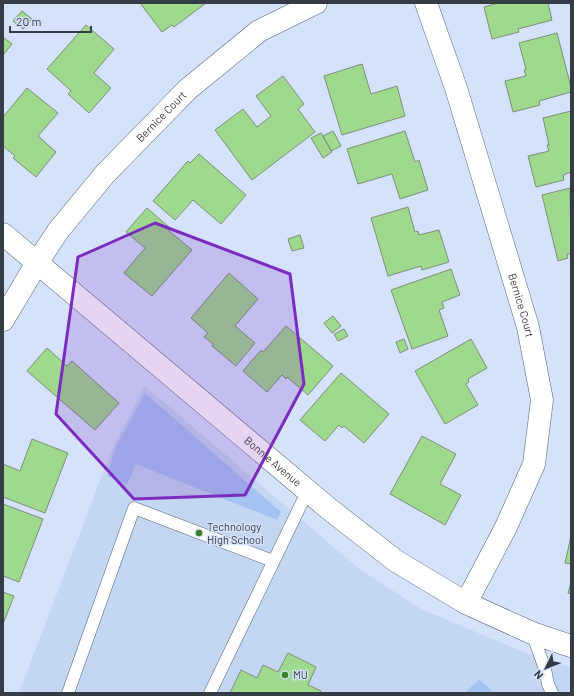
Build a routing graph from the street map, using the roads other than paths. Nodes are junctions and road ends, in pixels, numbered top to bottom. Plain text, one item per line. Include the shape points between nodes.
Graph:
1 (316, 3) edge
2 (426, 3) edge
3 (3, 234) edge
4 (37, 264) junction
5 (3, 320) edge
6 (308, 490) junction
7 (273, 561) junction
8 (466, 603) junction
9 (532, 633) junction
10 (571, 646) edge
11 (68, 693) edge
12 (210, 693) edge
13 (552, 693) edge

1 - 4 street, Bernice Court via 259,31 188,89 105,174 58,231
2 - 8 street, Bernice Court via 456,88 528,327 542,400 534,464 506,527
3 - 4 street, Bonnie Avenue
4 - 5 street, Bernice Court
4 - 6 street, Bonnie Avenue
6 - 7 lane
6 - 8 street, Bonnie Avenue via 396,561
7 - 11 lane via 134,508
7 - 12 lane
8 - 9 street, Bonnie Avenue
9 - 10 street, Bonnie Avenue
9 - 13 lane

